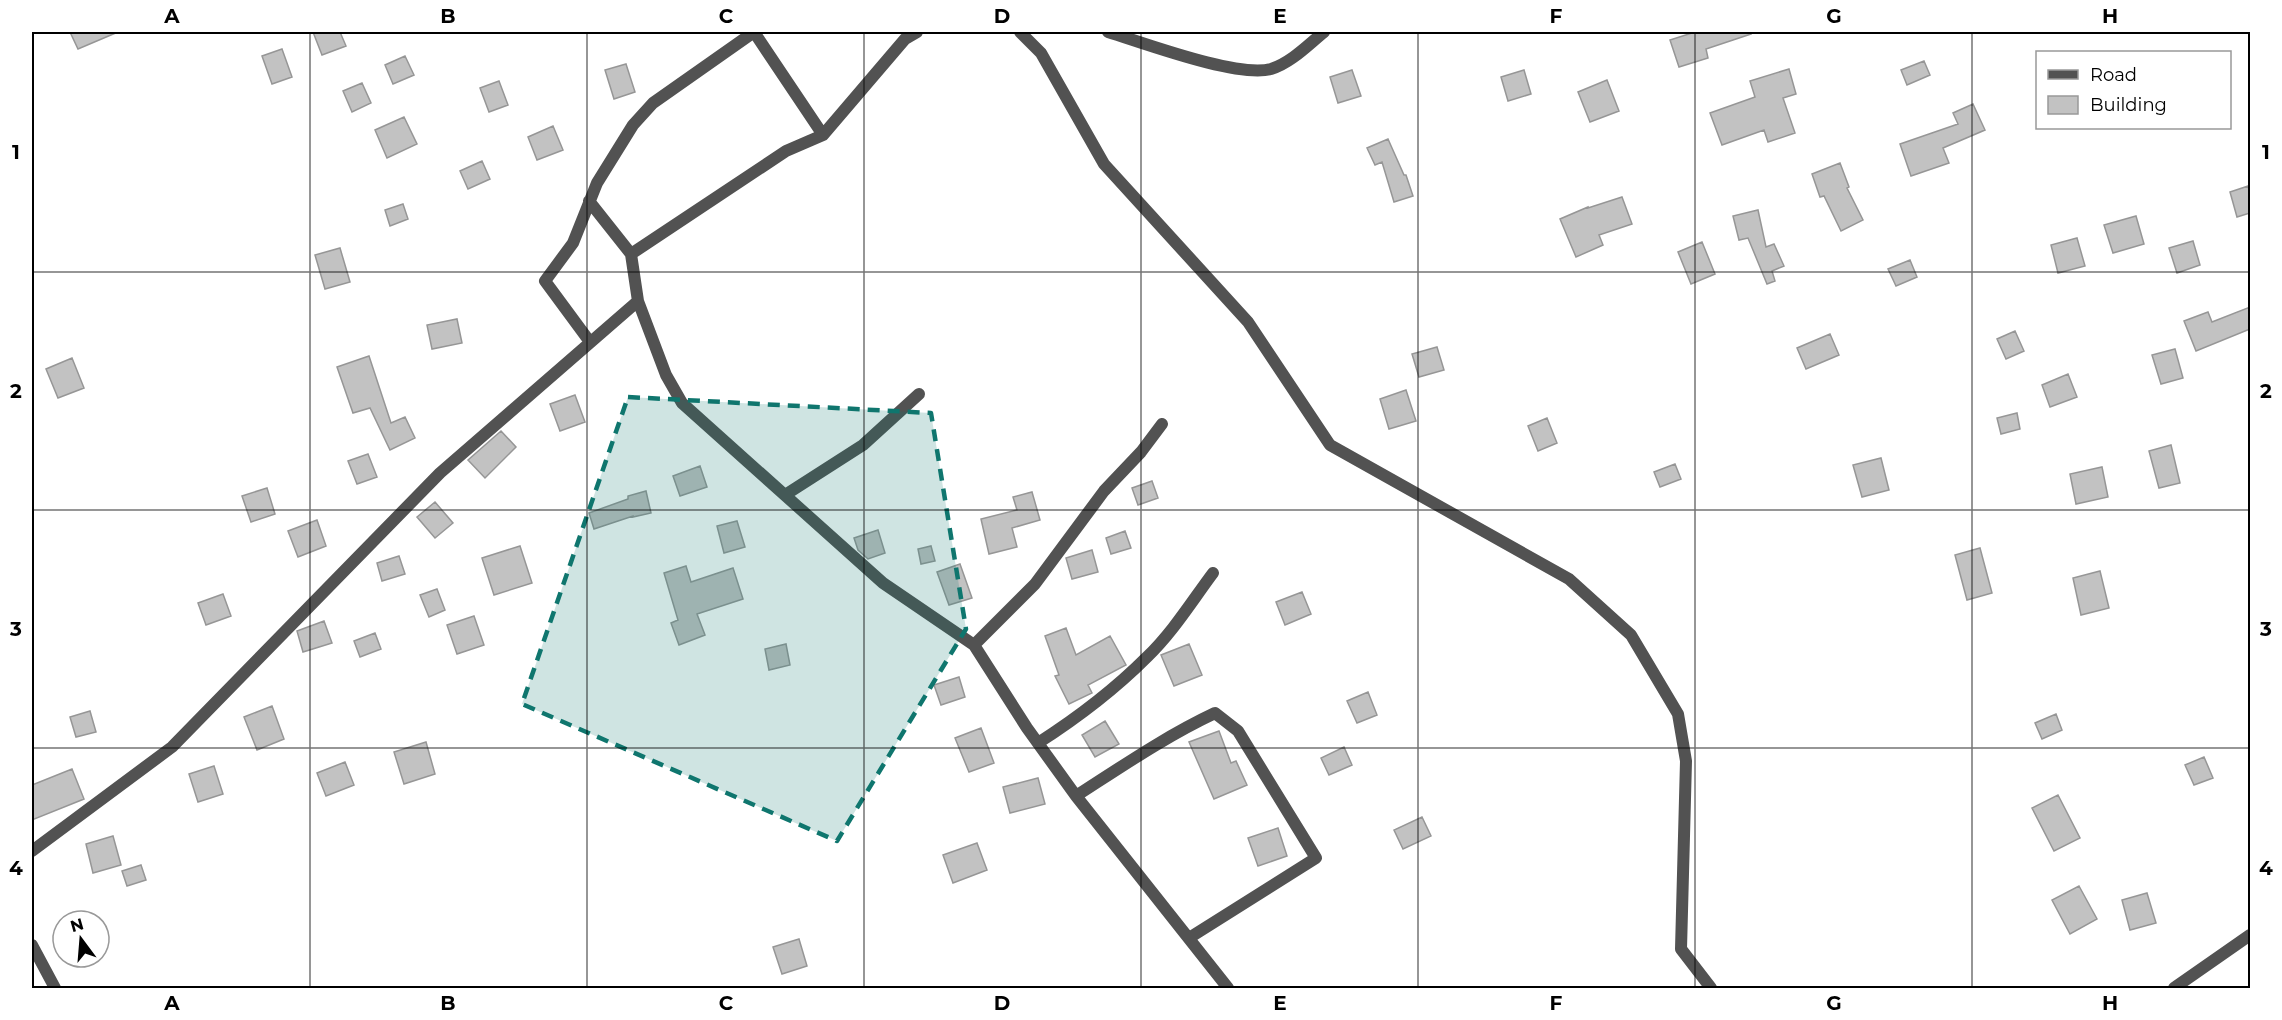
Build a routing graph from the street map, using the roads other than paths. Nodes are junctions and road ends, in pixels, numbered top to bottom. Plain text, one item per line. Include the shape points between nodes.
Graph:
1 (754, 32) edge
2 (917, 32) edge
3 (1020, 32) edge
4 (1108, 32) edge
5 (1324, 32) edge
6 (902, 35) edge
7 (823, 135) junction
8 (589, 201) junction
9 (632, 254) junction
10 (638, 300) junction
11 (590, 342) junction
12 (919, 394) dead end
13 (1162, 424) dead end
14 (785, 495) junction
15 (1213, 573) dead end
16 (974, 645) junction
17 (1038, 743) junction
18 (1076, 796) junction
19 (32, 851) edge
20 (2250, 935) edge
21 (1189, 938) junction
22 (32, 945) edge
23 (55, 988) edge
24 (1228, 988) edge
25 (1711, 988) edge
26 (2174, 988) edge

1 - 7 street
1 - 8 street via 653,103 633,124
2 - 6 street
3 - 25 street via 1041,53 1104,164 1248,322 1330,445 1569,579 1631,634 1678,714 1686,762 1681,949
4 - 5 street via 1238,70 1271,69
6 - 7 street
7 - 9 street via 786,151
8 - 9 street
8 - 11 street via 573,243 544,281
9 - 10 street
10 - 11 street
10 - 14 street via 666,375 682,403
11 - 19 street via 440,473 172,747
12 - 14 street via 863,445
13 - 16 street via 1142,452 1104,491 1035,584
14 - 16 street via 883,584
15 - 17 street via 1148,656 1076,718
16 - 17 street
17 - 18 street
18 - 21 street
18 - 21 street via 1135,757 1215,713 1238,731 1316,858
20 - 26 street
21 - 24 street
22 - 23 street

